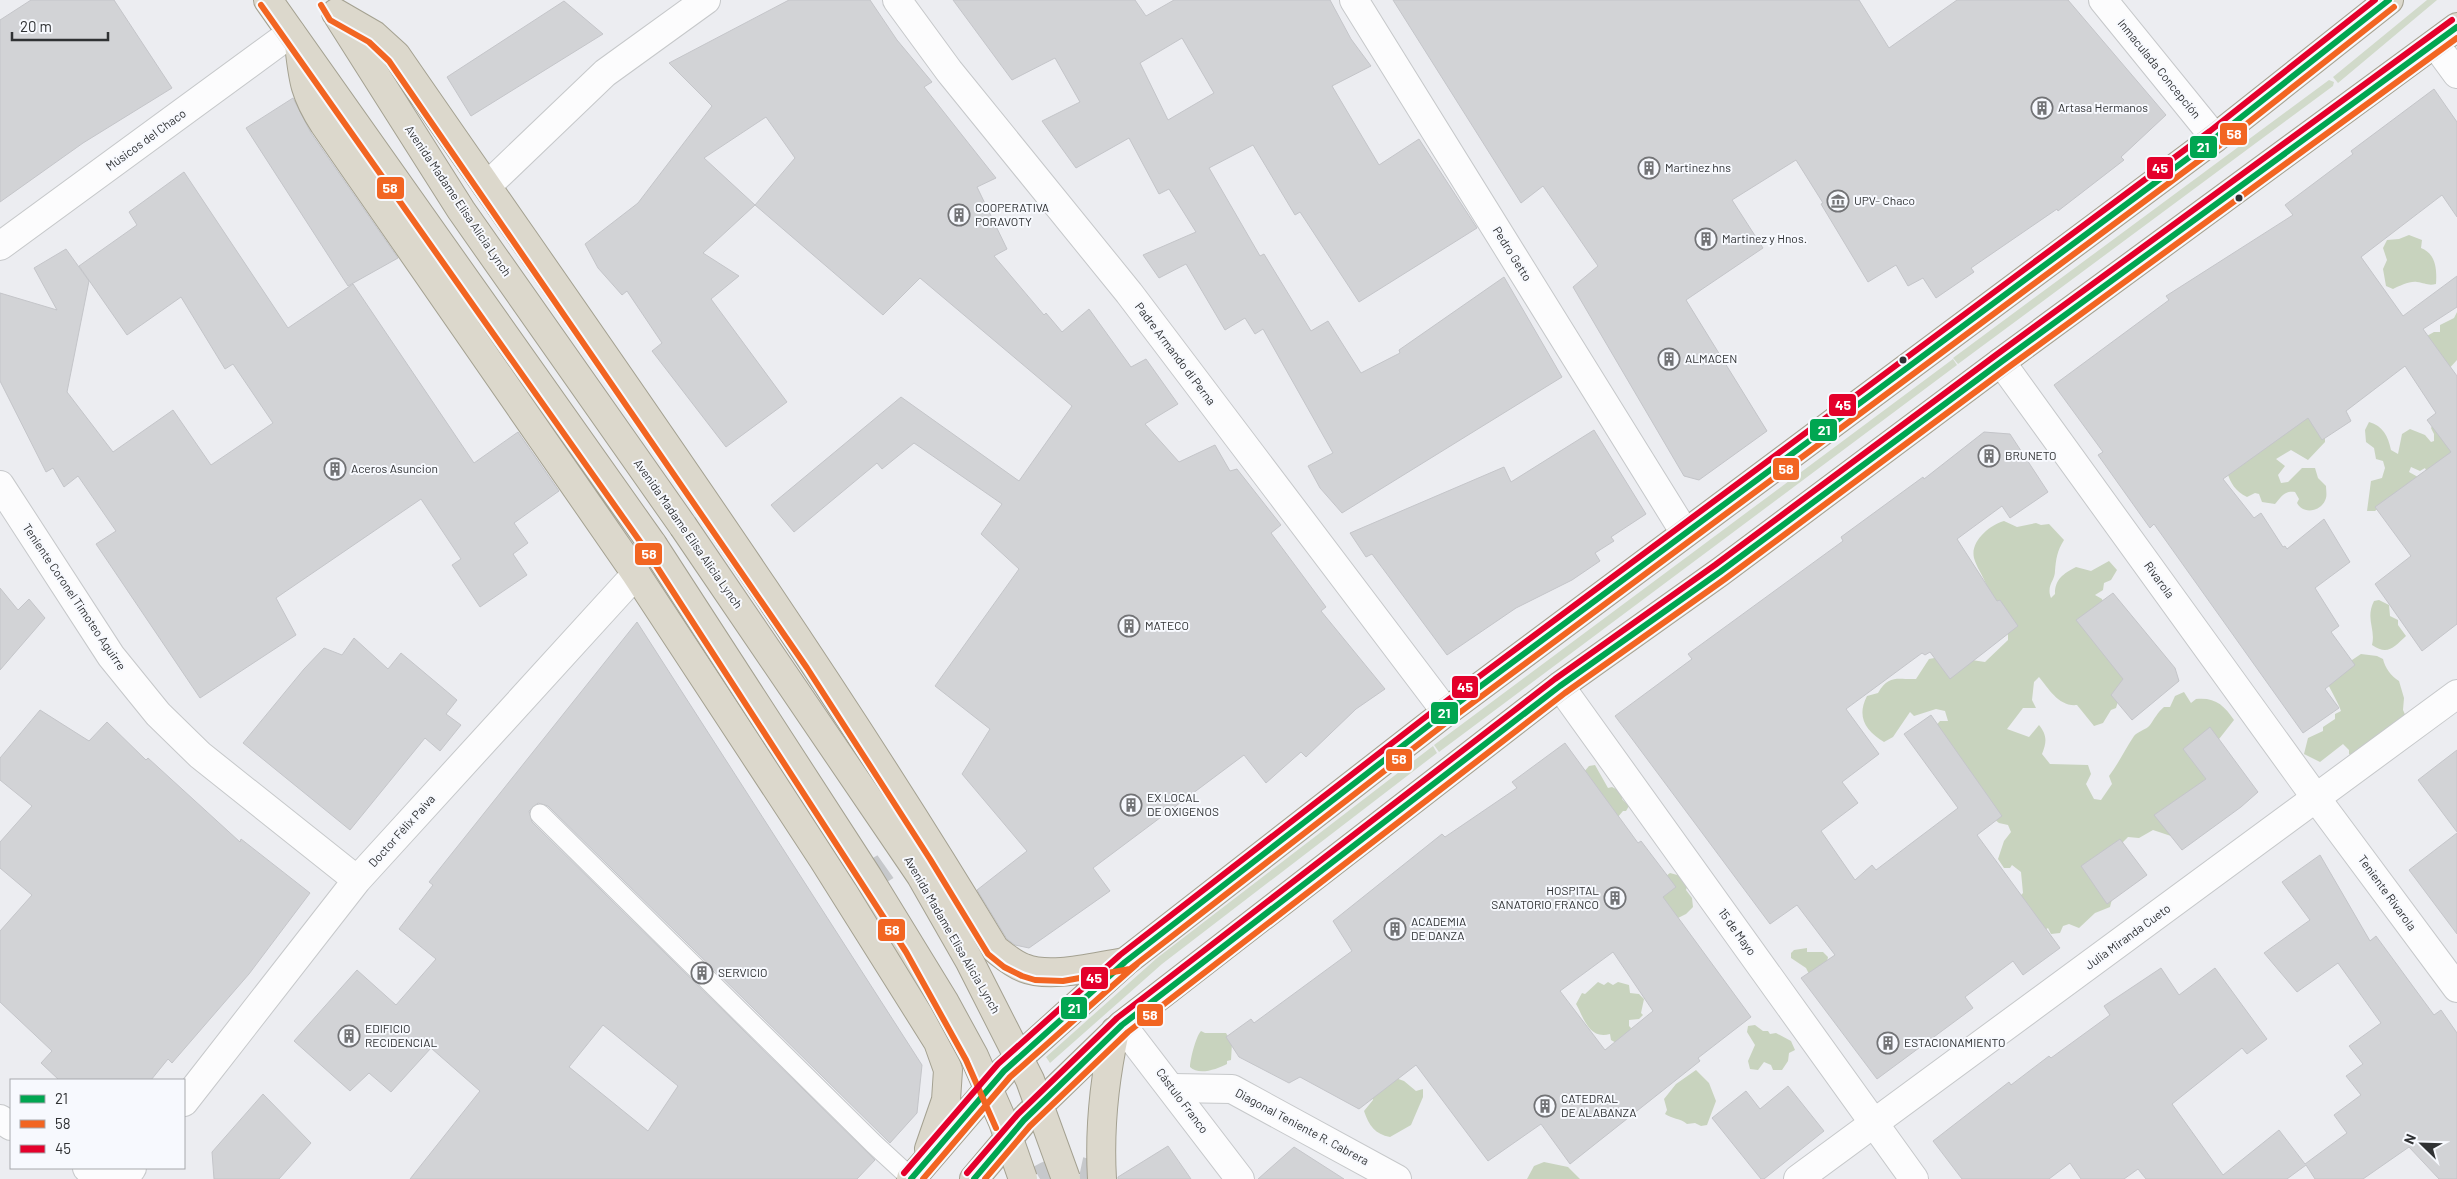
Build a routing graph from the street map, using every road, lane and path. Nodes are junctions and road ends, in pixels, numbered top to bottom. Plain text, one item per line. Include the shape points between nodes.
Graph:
1 (268, 0) edge
2 (706, 0) edge
3 (897, 0) edge
4 (1354, 0) edge
5 (2103, 0) edge
6 (2389, 0) edge
7 (332, 6) edge
8 (2457, 27) edge
9 (295, 38) junction
10 (2435, 44) junction
11 (2457, 74) edge
12 (2215, 138) junction
13 (487, 186) junction
14 (0, 246) edge
15 (2001, 362) junction
16 (0, 485) edge
17 (1685, 533) junction
18 (636, 574) junction
19 (1560, 686) junction
20 (2457, 694) edge
21 (1446, 712) junction
22 (2316, 798) junction
23 (540, 814) dead end
24 (357, 880) junction
25 (1125, 962) junction
26 (2457, 988) edge
27 (1119, 1028) junction
28 (1017, 1076) junction
29 (1172, 1088) junction
30 (185, 1101) edge
31 (1013, 1121) junction
32 (1874, 1123) junction
33 (89, 1169) edge
34 (915, 1175) edge
35 (107, 1179) edge
36 (974, 1179) edge
37 (1023, 1179) edge
38 (1066, 1179) edge
39 (1102, 1179) edge
40 (1240, 1179) edge
41 (1397, 1179) edge
42 (1798, 1179) edge
43 (1914, 1179) edge

1 - 9 highway
2 - 13 street via 605,73
3 - 21 street, Padre Armando di Perna via 949,71 1128,293
4 - 17 street, Pedro Getto
5 - 12 street, Inmaculada Concepción
6 - 12 highway
7 - 13 highway via 396,55
7 - 28 highway, Avenida Madame Elisa Alicia Lynch, bridge via 461,210 683,526 920,876 969,960
8 - 10 highway
9 - 14 street, Músicos del Chaco
9 - 18 highway via 303,83 314,109
9 - 31 highway, bridge via 653,545 912,947
10 - 11 street
10 - 15 highway
12 - 17 highway
13 - 25 highway via 814,663 938,854 995,949 1008,960 1036,971 1062,972
15 - 19 highway via 1720,572
15 - 22 street, Rivarola
16 - 24 street, Teniente Coronel Timoteo Aguirre via 111,656 158,714 200,755
17 - 21 highway
18 - 24 street, Doctor Félix Paiva
18 - 34 highway via 818,851 938,1042 948,1070 946,1100
19 - 27 highway
19 - 32 street, 15 de Mayo
20 - 22 street, Julia Miranda Cueto
21 - 25 highway
22 - 26 street, Teniente Rivarola
22 - 32 street, Julia Miranda Cueto
23 - 34 lane via 874,1144
24 - 30 street, Doctor Félix Paiva
25 - 28 highway
27 - 29 street, Cástulo Franco
27 - 31 highway
27 - 39 highway via 1101,1107
28 - 34 highway
28 - 38 highway, Avenida Madame Elisa Alicia Lynch, bridge
29 - 40 street, Cástulo Franco
29 - 41 street, Diagonal Teniente R. Cabrera via 1232,1089
31 - 36 highway
31 - 37 highway, bridge
32 - 42 street, Julia Miranda Cueto
32 - 43 street, 15 de Mayo
33 - 35 street

